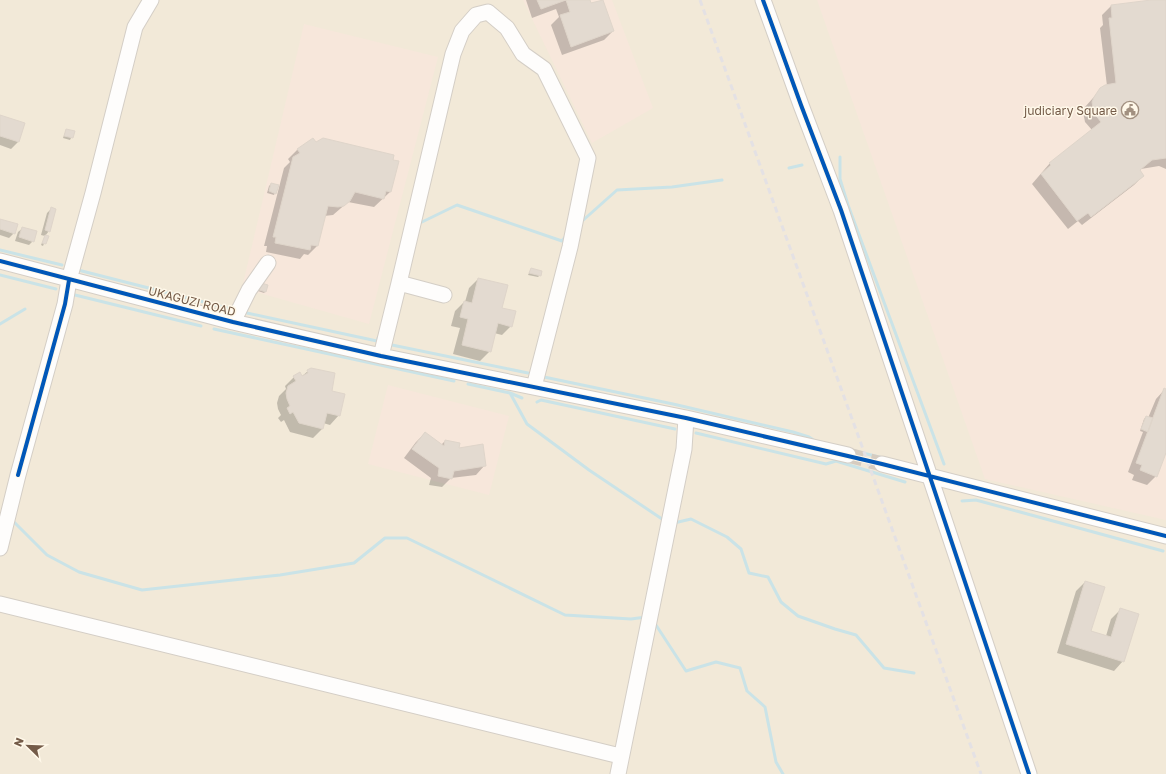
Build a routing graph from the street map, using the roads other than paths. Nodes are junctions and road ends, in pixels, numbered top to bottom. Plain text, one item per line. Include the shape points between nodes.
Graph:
1 (151, 0) edge
2 (763, 0) edge
3 (0, 261) edge
4 (268, 263) dead end
5 (69, 280) junction
6 (399, 283) junction
7 (444, 295) dead end
8 (233, 322) junction
9 (380, 356) junction
10 (534, 387) junction
11 (686, 418) junction
12 (848, 455) tunnel mouth
13 (882, 464) tunnel mouth
14 (930, 476) junction
15 (1166, 536) edge
16 (0, 548) edge
17 (0, 604) edge
18 (620, 756) junction
19 (618, 774) edge
20 (1029, 774) edge

1 - 5 street via 135,27
2 - 14 street via 841,210
3 - 5 street, UKAGUZI ROAD
4 - 8 street via 249,290
5 - 8 street, UKAGUZI ROAD
5 - 16 street via 65,304
6 - 7 street
6 - 9 street
6 - 10 street via 454,54 462,31 476,15 488,12 507,28 523,54 544,69 588,158 570,247
8 - 9 street, UKAGUZI ROAD
9 - 10 street, UKAGUZI ROAD
10 - 11 street, UKAGUZI ROAD
11 - 12 street, UKAGUZI ROAD
11 - 18 street via 684,449 671,516
13 - 14 street
14 - 15 street
14 - 20 street
17 - 18 street
18 - 19 street

